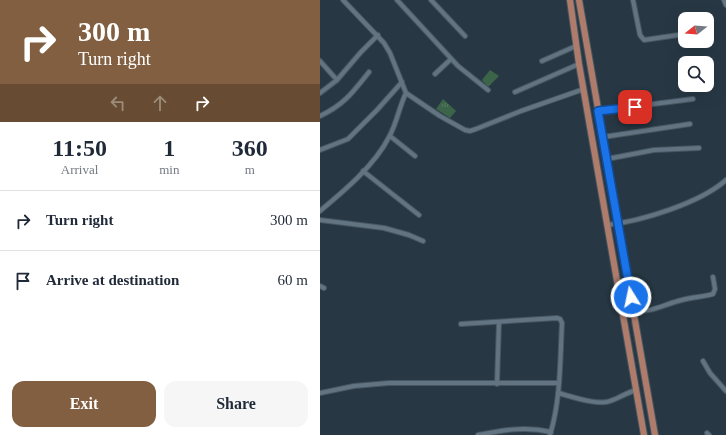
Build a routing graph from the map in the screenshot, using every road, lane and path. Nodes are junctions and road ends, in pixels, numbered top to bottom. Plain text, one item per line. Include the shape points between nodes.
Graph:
1 (343, 0) edge
2 (397, 0) edge
3 (431, 0) edge
4 (570, 0) edge
5 (579, 0) edge
6 (633, 0) edge
7 (724, 0) edge
8 (726, 5) edge
9 (378, 35) junction
10 (678, 35) edge
11 (465, 36) dead end
12 (576, 46) junction
13 (451, 59) junction
14 (320, 60) edge
15 (542, 61) dead end
16 (579, 64) junction
17 (368, 72) dead end
18 (435, 74) dead end
19 (337, 80) junction
20 (402, 82) junction
21 (584, 89) junction
22 (488, 90) dead end
23 (514, 92) dead end
24 (320, 93) edge
25 (406, 93) junction
26 (693, 99) dead end
27 (598, 111) junction
28 (320, 116) edge
29 (690, 124) dead end
30 (390, 136) junction
31 (603, 137) junction
32 (699, 148) dead end
33 (320, 150) edge
34 (415, 156) dead end
35 (607, 159) junction
36 (363, 171) junction
37 (726, 180) edge
38 (320, 211) edge
39 (419, 215) dead end
40 (320, 220) edge
41 (618, 224) junction
42 (607, 225) junction
43 (423, 241) dead end
44 (713, 277) dead end
45 (633, 310) junction
46 (499, 322) junction
47 (461, 324) dead end
48 (703, 361) dead end
49 (558, 383) junction
50 (497, 384) junction
51 (636, 390) junction
52 (726, 391) edge
53 (320, 393) edge
54 (558, 393) junction
55 (551, 434) edge
56 (478, 435) edge
57 (644, 435) edge
58 (656, 435) edge

1 - 9 street
2 - 13 street
3 - 11 street
4 - 12 main road
5 - 27 main road
6 - 10 street via 641,38 644,40
7 - 8 street
9 - 19 street
9 - 20 street via 390,52
12 - 15 street
12 - 16 main road
13 - 18 street
13 - 22 street
14 - 19 street
16 - 21 main road
16 - 23 street
17 - 28 street via 340,105
19 - 24 street
20 - 25 street
20 - 33 street via 348,139
21 - 25 street via 521,110 470,131 440,116
21 - 42 main road
25 - 30 street
26 - 27 street
27 - 31 main road
29 - 31 street
30 - 34 street
30 - 36 street
31 - 35 main road
32 - 35 street via 654,150
35 - 41 main road
36 - 38 street via 352,184
36 - 39 street
37 - 41 street via 692,201
40 - 43 street via 384,228
41 - 42 street
41 - 45 main road
42 - 51 main road
44 - 45 street via 713,294 682,300 652,310
45 - 58 main road
46 - 47 street
46 - 49 street via 560,319 562,323
46 - 50 street
48 - 52 street
49 - 50 street
49 - 54 street
50 - 53 street via 389,383 354,386
51 - 54 street via 605,402
51 - 57 main road
54 - 55 street
55 - 56 street via 538,429 523,428

